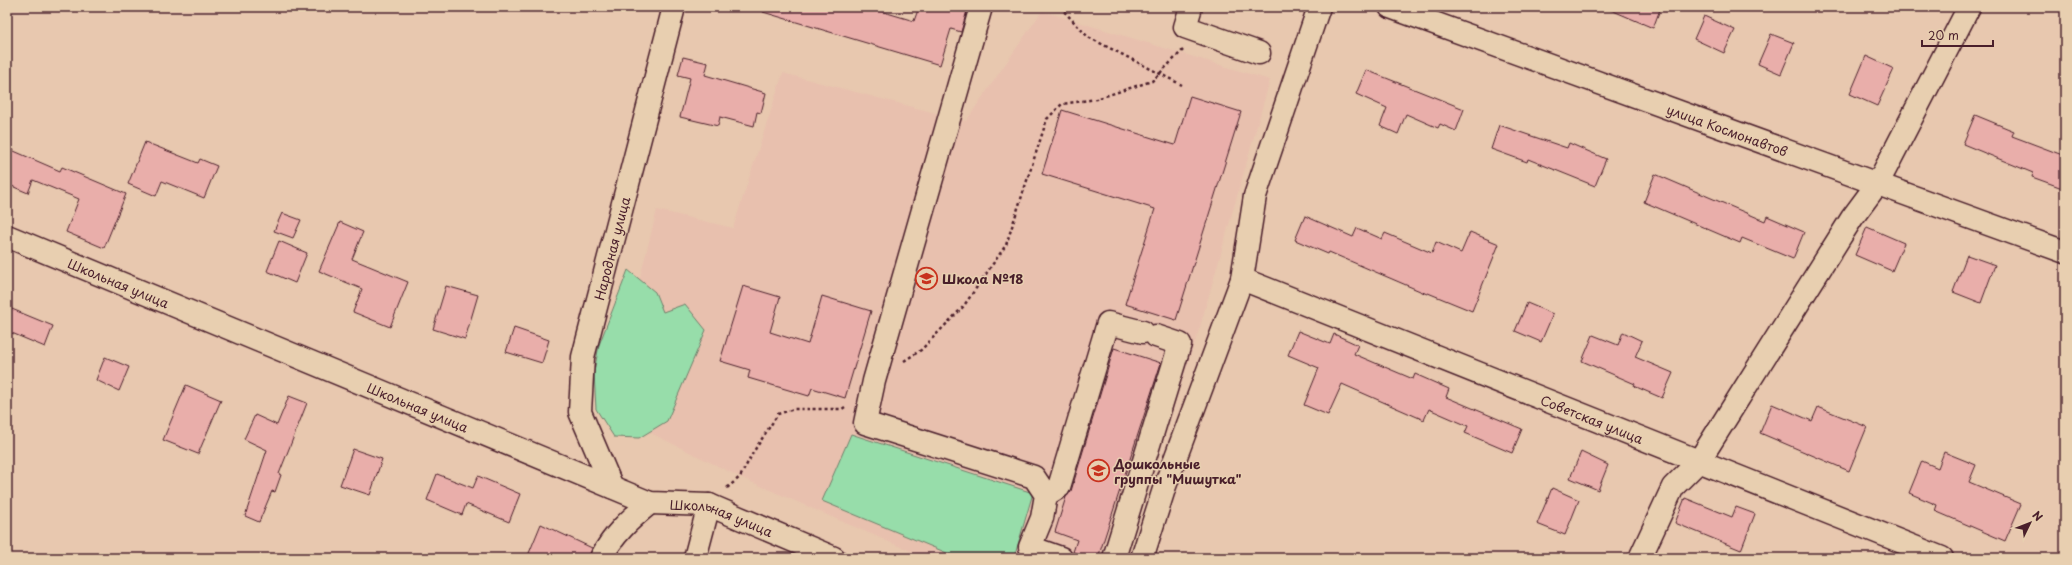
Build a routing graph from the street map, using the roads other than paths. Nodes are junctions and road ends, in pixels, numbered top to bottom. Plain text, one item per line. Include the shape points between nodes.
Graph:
1 (674, 7) edge
2 (981, 7) edge
3 (1191, 7) edge
4 (1319, 7) edge
5 (1390, 7) edge
6 (1969, 7) edge
7 (1259, 53) dead end
8 (1878, 183) junction
9 (7, 236) edge
10 (2065, 252) edge
11 (1242, 279) junction
12 (1699, 461) junction
13 (612, 487) junction
14 (1046, 495) junction
15 (650, 503) junction
16 (709, 506) junction
17 (601, 558) edge
18 (695, 558) edge
19 (834, 558) edge
20 (1061, 558) edge
21 (1114, 558) edge
22 (1142, 558) edge
23 (1640, 558) edge
24 (1942, 558) edge

1 - 13 street, Народная улица via 583,357 580,412
2 - 14 street via 874,381 865,423 1034,477
3 - 7 street via 1185,27
4 - 11 street via 1255,196
5 - 8 street, улица Космонавтов
6 - 8 street
8 - 10 street, улица Космонавтов
8 - 12 street via 1852,218
9 - 13 street, Школьная улица
11 - 12 street, Советская улица
11 - 22 street via 1164,486
12 - 23 street via 1673,488
12 - 24 street, Советская улица
13 - 15 street, Школьная улица
14 - 20 street via 1042,518 1030,546
14 - 21 street via 1059,487 1108,323 1180,344
15 - 16 street, Школьная улица
15 - 17 street via 627,521 608,544
16 - 18 street
16 - 19 street, Школьная улица

